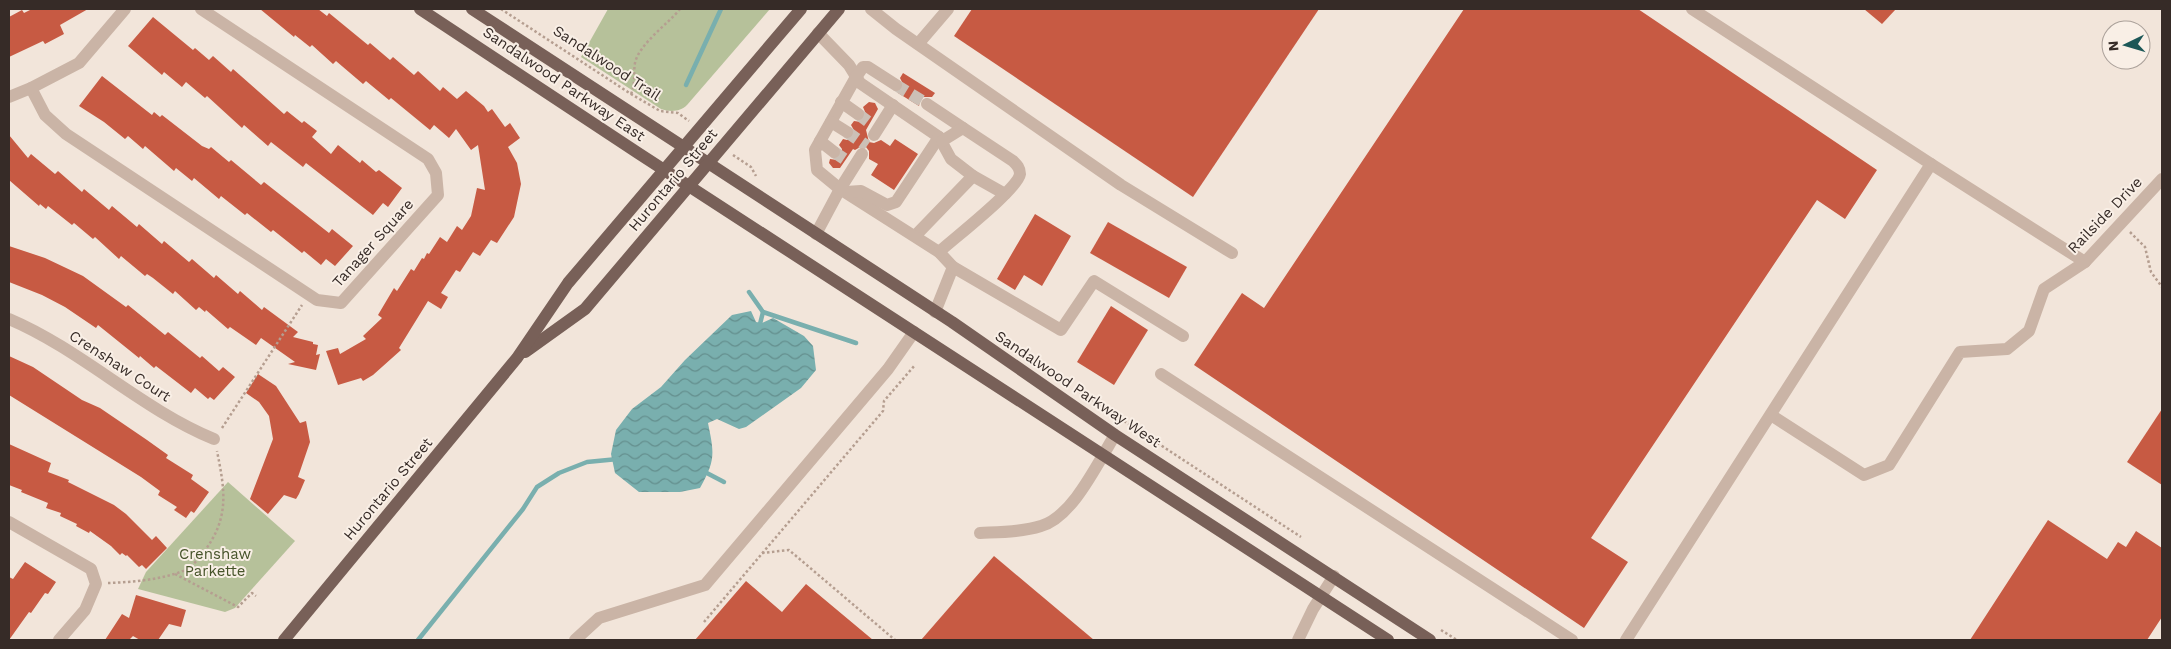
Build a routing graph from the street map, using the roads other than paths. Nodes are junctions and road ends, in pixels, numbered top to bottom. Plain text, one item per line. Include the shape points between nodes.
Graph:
1 (125, 9) edge
2 (201, 9) edge
3 (420, 9) edge
4 (472, 9) edge
5 (801, 9) edge
6 (839, 9) edge
7 (871, 9) edge
8 (948, 9) edge
9 (1692, 9) edge
10 (818, 33) junction
11 (918, 44) junction
12 (856, 77) junction
13 (896, 85) tunnel mouth
14 (30, 88) junction
15 (9, 97) edge
16 (842, 102) junction
17 (927, 104) tunnel mouth
18 (893, 105) junction
19 (858, 114) tunnel mouth
20 (831, 122) junction
21 (963, 128) junction
22 (874, 129) dead end
23 (847, 132) tunnel mouth
24 (941, 139) junction
25 (820, 141) junction
26 (684, 147) junction
27 (834, 152) tunnel mouth
28 (862, 154) dead end
29 (709, 163) junction
30 (1931, 164) junction
31 (664, 170) junction
32 (972, 176) junction
33 (2162, 179) edge
34 (689, 186) junction
35 (843, 190) junction
36 (1005, 194) junction
37 (816, 234) junction
38 (915, 236) junction
39 (939, 252) junction
40 (1232, 253) dead end
41 (2085, 262) junction
42 (953, 267) junction
43 (935, 312) junction
44 (9, 319) edge
45 (914, 332) junction
46 (1182, 336) dead end
47 (517, 358) junction
48 (1161, 374) dead end
49 (1771, 415) junction
50 (1115, 435) junction
51 (214, 439) road end
52 (1103, 454) junction
53 (9, 522) edge
54 (980, 533) dead end
55 (1334, 576) junction
56 (1320, 596) junction
57 (59, 640) edge
58 (284, 640) edge
59 (575, 640) edge
60 (1298, 640) edge
61 (1388, 640) edge
62 (1430, 640) edge
63 (1572, 640) edge
64 (1626, 640) edge

1 - 14 street via 79,63
2 - 14 street, Tanager Square via 428,159 436,172 438,195 341,303 317,300 308,295 66,134 45,116
3 - 31 main road, Sandalwood Parkway East
4 - 26 main road, Sandalwood Parkway East
5 - 26 main road, Hurontario Street
6 - 10 main road, Hurontario Street
7 - 11 street
8 - 11 street
9 - 30 street
10 - 12 street
10 - 29 main road, Hurontario Street
11 - 40 street via 1121,185
12 - 13 street via 863,67 868,67
12 - 16 street
12 - 18 street via 865,88
14 - 15 street
16 - 19 street
16 - 20 street
17 - 21 street
18 - 22 street
18 - 24 street
20 - 23 street
20 - 25 street
21 - 24 street
21 - 36 street via 1019,167 1019,176
24 - 32 street via 951,159
24 - 35 street via 896,202 887,204 861,191
25 - 27 street
25 - 35 street via 815,150 817,170
26 - 29 main road, Sandalwood Parkway East
26 - 31 main road, Hurontario Street
28 - 35 street via 850,163
29 - 34 main road, Hurontario Street
29 - 37 main road, Sandalwood Parkway West
30 - 41 street
30 - 49 street
31 - 34 main road, Sandalwood Parkway East
31 - 47 main road, Hurontario Street via 568,283
32 - 36 street
32 - 38 street
33 - 41 street, Railside Drive
34 - 45 main road
34 - 47 main road, Hurontario Street via 585,309
35 - 37 street
35 - 38 street
36 - 39 street
37 - 43 main road, Sandalwood Parkway West
38 - 39 street
39 - 42 street
41 - 49 street, Railside Drive via 2044,289 2029,331 2006,349 1960,352 1888,465 1864,475
42 - 43 street
42 - 46 street via 1061,330 1094,282
43 - 50 main road, Sandalwood Parkway West
44 - 51 street, Crenshaw Court via 38,331 184,427
45 - 52 main road
45 - 59 street via 888,370 705,585 599,618
47 - 58 main road, Hurontario Street
48 - 63 street
49 - 64 street
50 - 52 street
50 - 55 main road, Sandalwood Parkway West
52 - 54 street via 1070,508 1043,526
52 - 56 main road
53 - 57 street via 91,569 96,584 85,610
55 - 56 street
55 - 62 main road, Sandalwood Parkway West
56 - 60 street
56 - 61 main road

